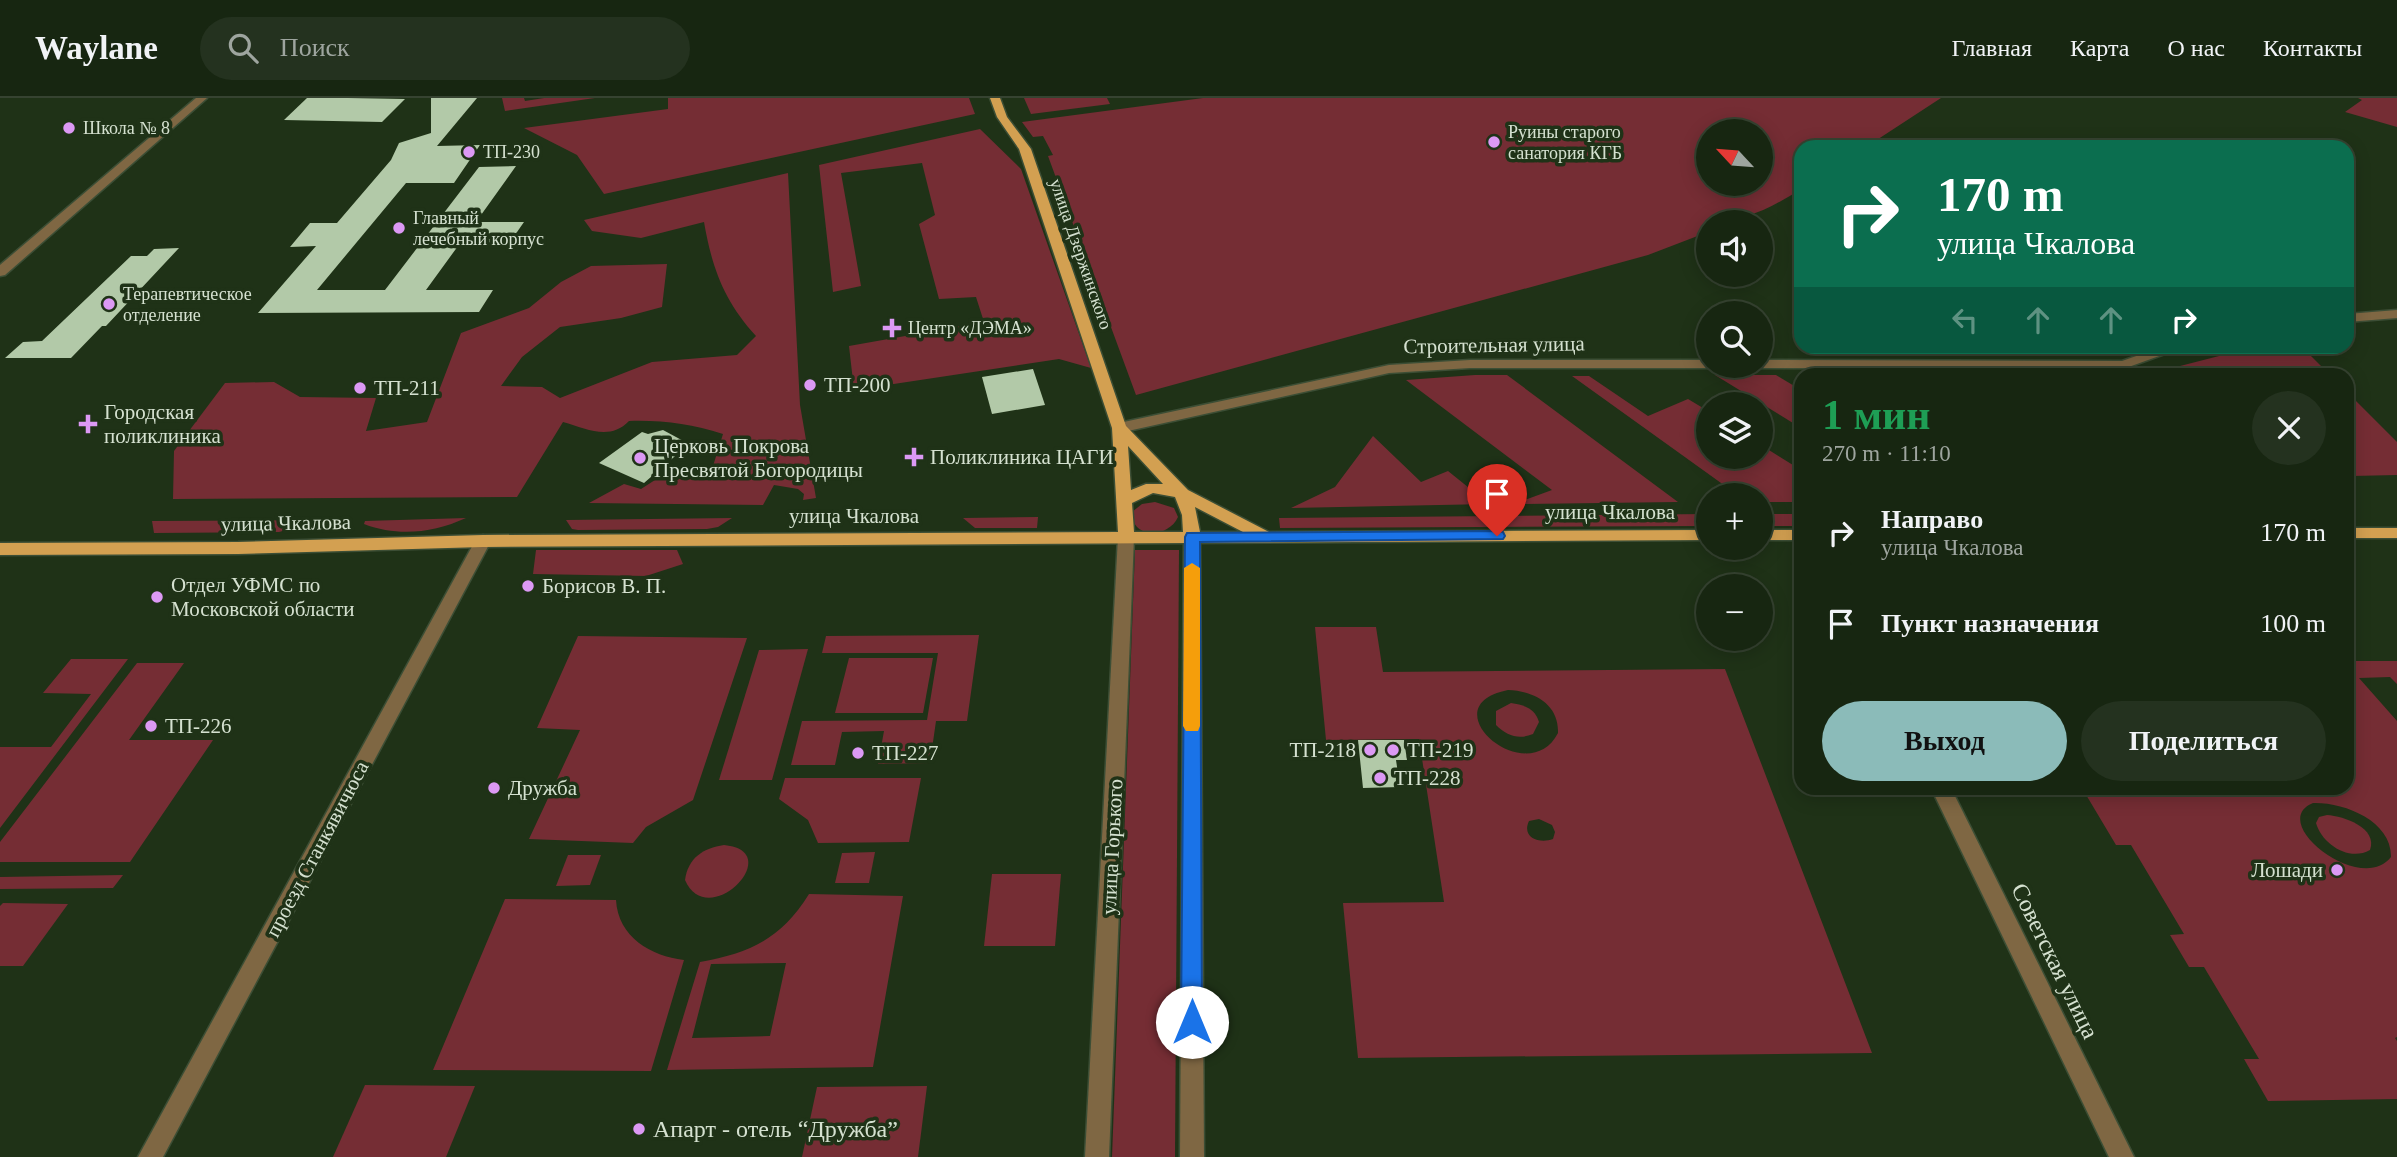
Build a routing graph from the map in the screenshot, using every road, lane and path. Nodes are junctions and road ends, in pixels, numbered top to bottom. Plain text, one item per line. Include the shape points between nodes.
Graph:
1 (202, 98) edge
2 (995, 98) edge
3 (0, 272) edge
4 (2397, 314) edge
5 (2354, 317) edge
6 (2156, 354) edge
7 (1696, 364) edge
8 (1773, 364) edge
9 (1119, 428) junction
10 (1182, 494) junction
11 (1125, 500) junction
12 (2354, 533) edge
13 (2397, 533) edge
14 (1696, 535) edge
15 (1773, 535) edge
16 (1794, 535) edge
17 (1265, 536) junction
18 (1126, 537) junction
19 (1192, 537) junction
20 (483, 541) junction
21 (0, 549) edge
22 (1944, 795) edge
23 (150, 1157) edge
24 (1097, 1157) edge
25 (1192, 1157) edge
26 (2122, 1157) edge

1 - 3 street
2 - 9 main road, улица Дзержинского via 1002,117 1025,149
4 - 5 street
6 - 8 street via 2123,365
7 - 9 street, Строительная улица via 1470,364 1389,369
9 - 10 main road, улица Дзержинского
9 - 11 main road, улица Дзержинского
10 - 11 main road via 1147,488
10 - 17 main road, улица Дзержинского
10 - 19 main road, улица Дзержинского
11 - 18 main road, улица Дзержинского
12 - 13 main road
14 - 17 main road, улица Чкалова
15 - 16 main road
17 - 19 main road, улица Чкалова
18 - 19 main road, улица Чкалова
18 - 20 main road, улица Чкалова
18 - 24 street, улица Горького
19 - 25 street
20 - 21 main road, улица Чкалова
20 - 23 street, проезд Станкявичюса
22 - 26 street, Советская улица

